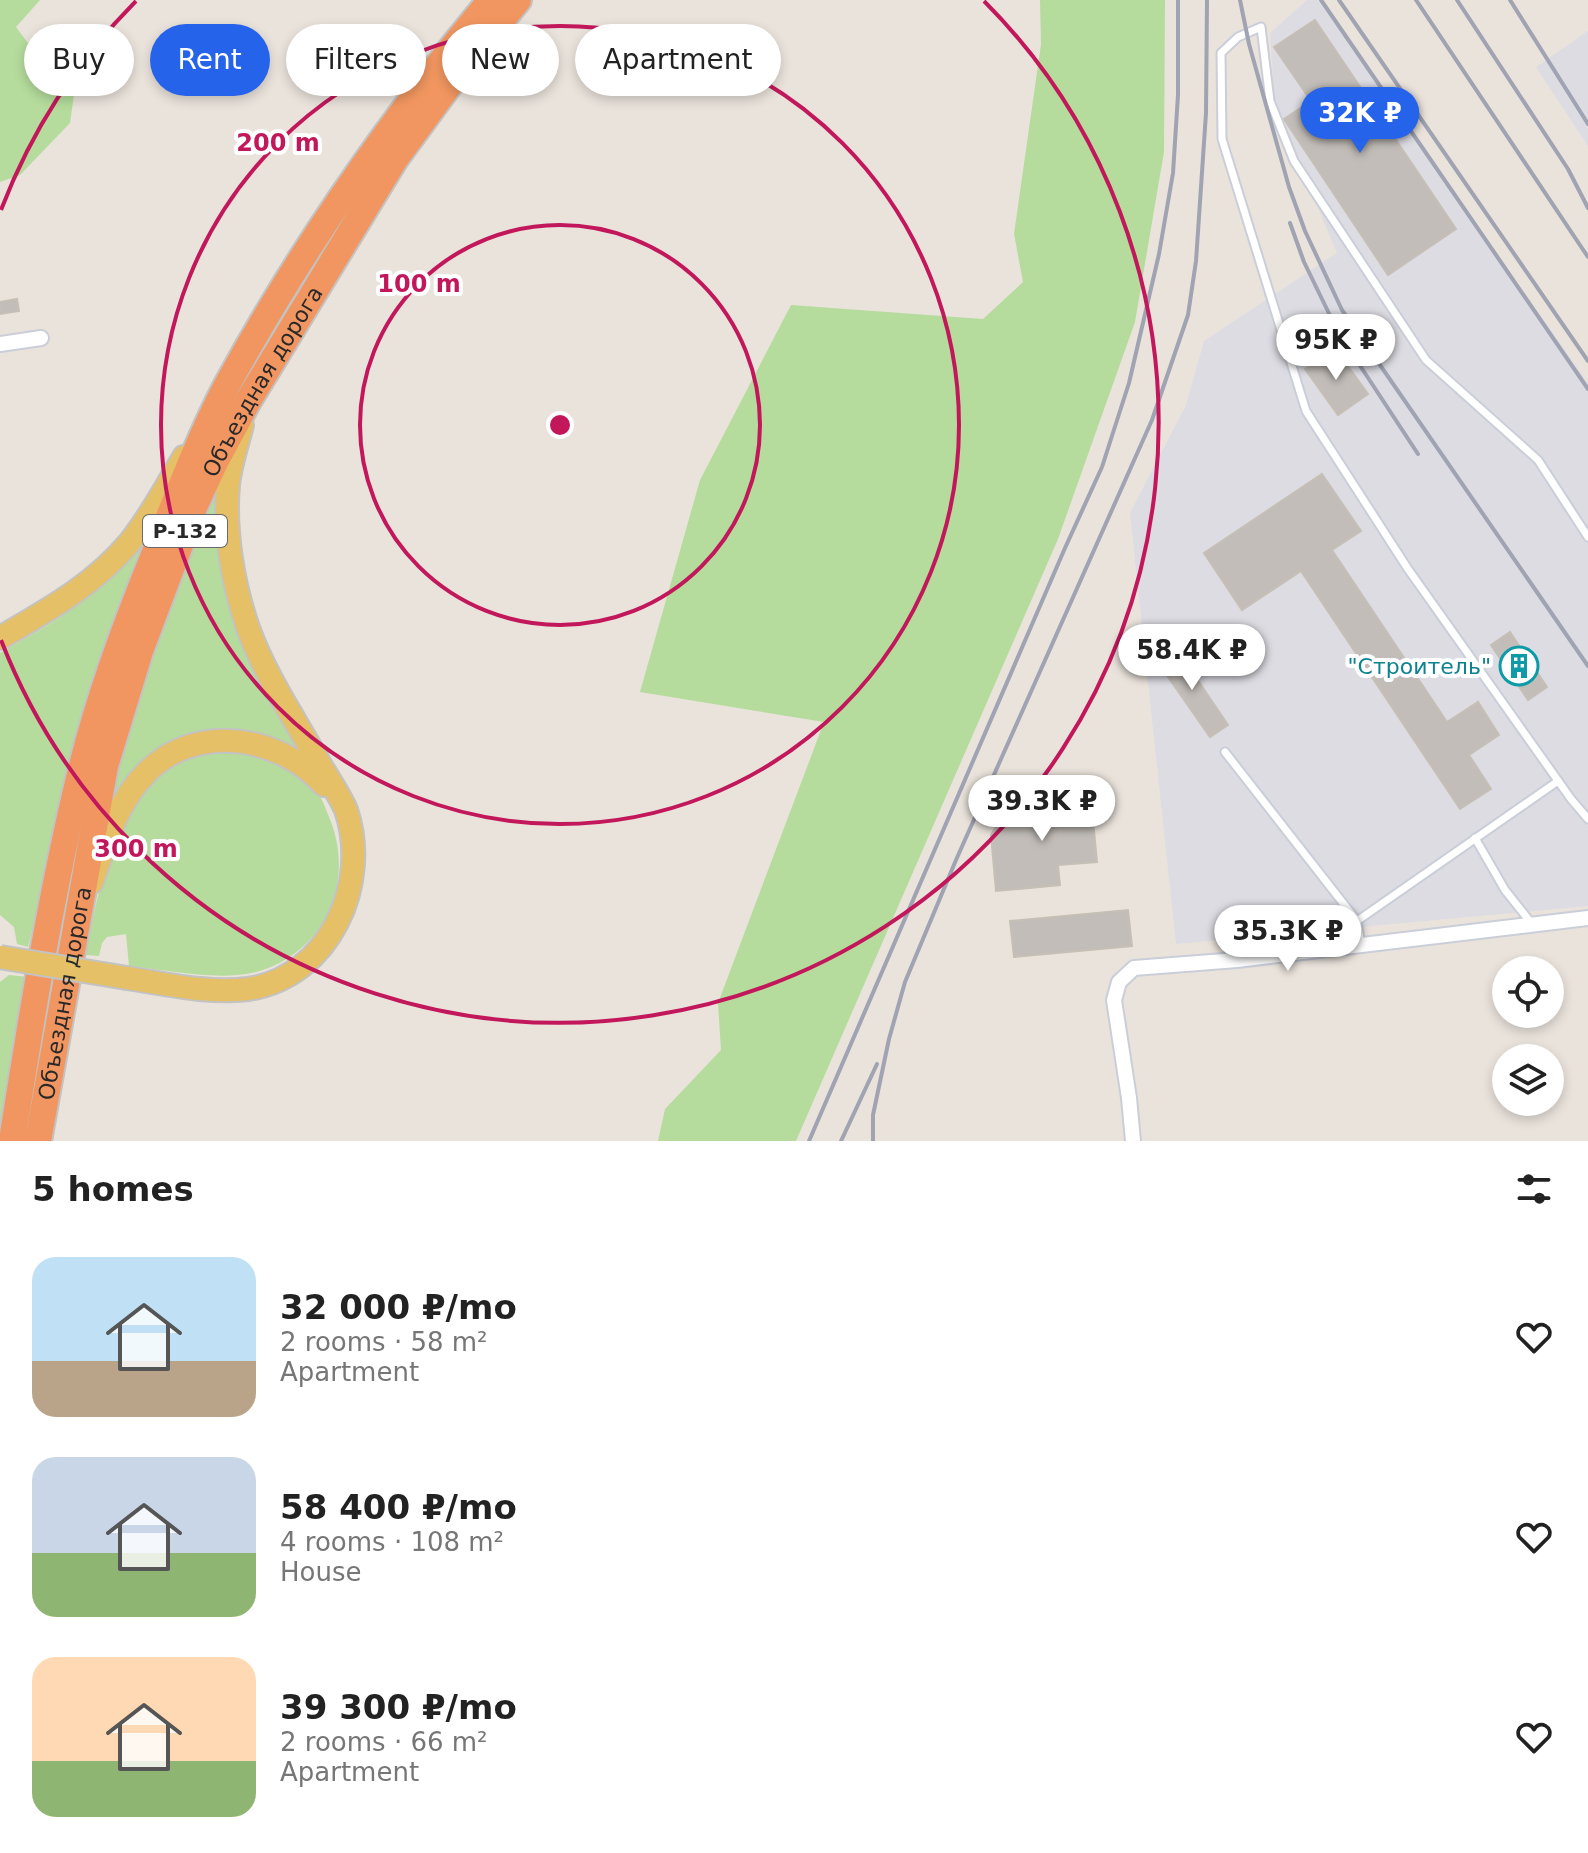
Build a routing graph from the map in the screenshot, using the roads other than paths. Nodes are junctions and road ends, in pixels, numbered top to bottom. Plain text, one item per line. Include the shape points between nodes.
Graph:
1 (491, 0) edge
2 (518, 0) edge
3 (41, 338) dead end
4 (0, 344) edge
5 (237, 394) junction
6 (1588, 537) edge
7 (0, 638) edge
8 (1225, 752) dead end
9 (1558, 781) junction
10 (345, 809) junction
11 (1588, 819) edge
12 (1475, 838) junction
13 (1588, 918) edge
14 (1357, 921) junction
15 (1532, 924) junction
16 (74, 936) junction
17 (1361, 945) junction
18 (0, 957) edge
19 (12, 1141) edge
20 (38, 1141) edge
21 (1133, 1141) edge

1 - 5 highway, Объездная дорога / Р-132 via 423,82 311,241
2 - 5 highway, Объездная дорога / Р-132 via 395,159
3 - 4 street
5 - 7 main road via 132,540 102,571
5 - 10 main road via 228,481 236,583 249,631 271,680
5 - 16 highway, Объездная дорога / Р-132 via 140,651 105,766
5 - 19 highway, Объездная дорога / Р-132 via 180,489 120,641 83,761
6 - 9 lane via 1538,460 1426,360 1294,161 1270,101 1261,27 1238,37 1221,53 1222,139 1306,411 1408,569
8 - 14 lane
9 - 11 lane
9 - 12 lane
10 - 16 main road via 305,766 269,747 234,740 176,753 148,771 119,812
10 - 18 main road, bridge via 354,846 349,894 330,936 293,971 265,985 227,991
12 - 14 lane
12 - 15 lane
13 - 15 street
14 - 17 lane
15 - 17 street
16 - 20 highway, Объездная дорога / Р-132
17 - 21 street via 1134,968 1119,982 1114,1000

